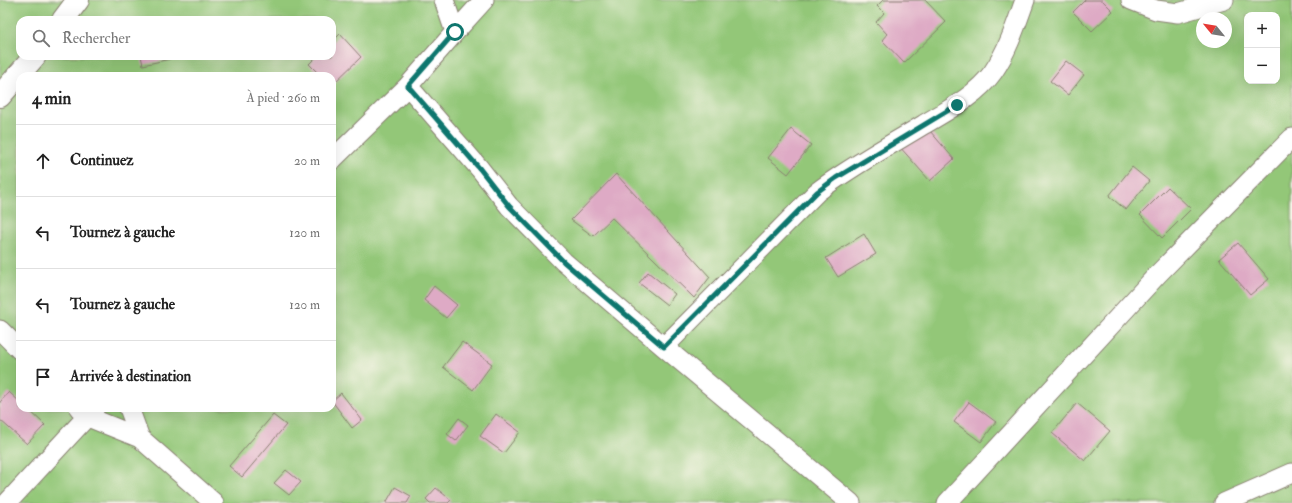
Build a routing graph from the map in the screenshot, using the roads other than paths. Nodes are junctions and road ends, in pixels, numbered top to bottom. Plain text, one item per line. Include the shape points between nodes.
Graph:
1 (78, 0) edge
2 (444, 0) edge
3 (484, 0) edge
4 (1025, 0) edge
5 (1131, 0) edge
6 (1224, 0) edge
7 (66, 16) edge
8 (455, 32) junction
9 (32, 60) edge
10 (21, 72) edge
11 (16, 78) edge
12 (408, 86) junction
13 (0, 96) edge
14 (1292, 138) edge
15 (336, 156) edge
16 (0, 330) edge
17 (16, 346) edge
18 (664, 347) junction
19 (86, 412) edge
20 (89, 412) edge
21 (130, 412) edge
22 (140, 438) junction
23 (1292, 473) edge
24 (7, 503) edge
25 (214, 503) edge
26 (851, 503) edge
27 (947, 503) edge
28 (1224, 503) edge

1 - 7 street
2 - 8 street
3 - 8 street
4 - 18 street via 1008,46 993,73 979,88 957,105 817,192
5 - 6 street via 1156,10 1178,13
8 - 12 street
9 - 10 street
11 - 13 street
12 - 15 street
12 - 18 street via 515,211 564,262
14 - 27 street via 1158,274
16 - 17 street
18 - 26 street
19 - 24 street
20 - 22 street
21 - 22 street
22 - 25 street
23 - 28 street

